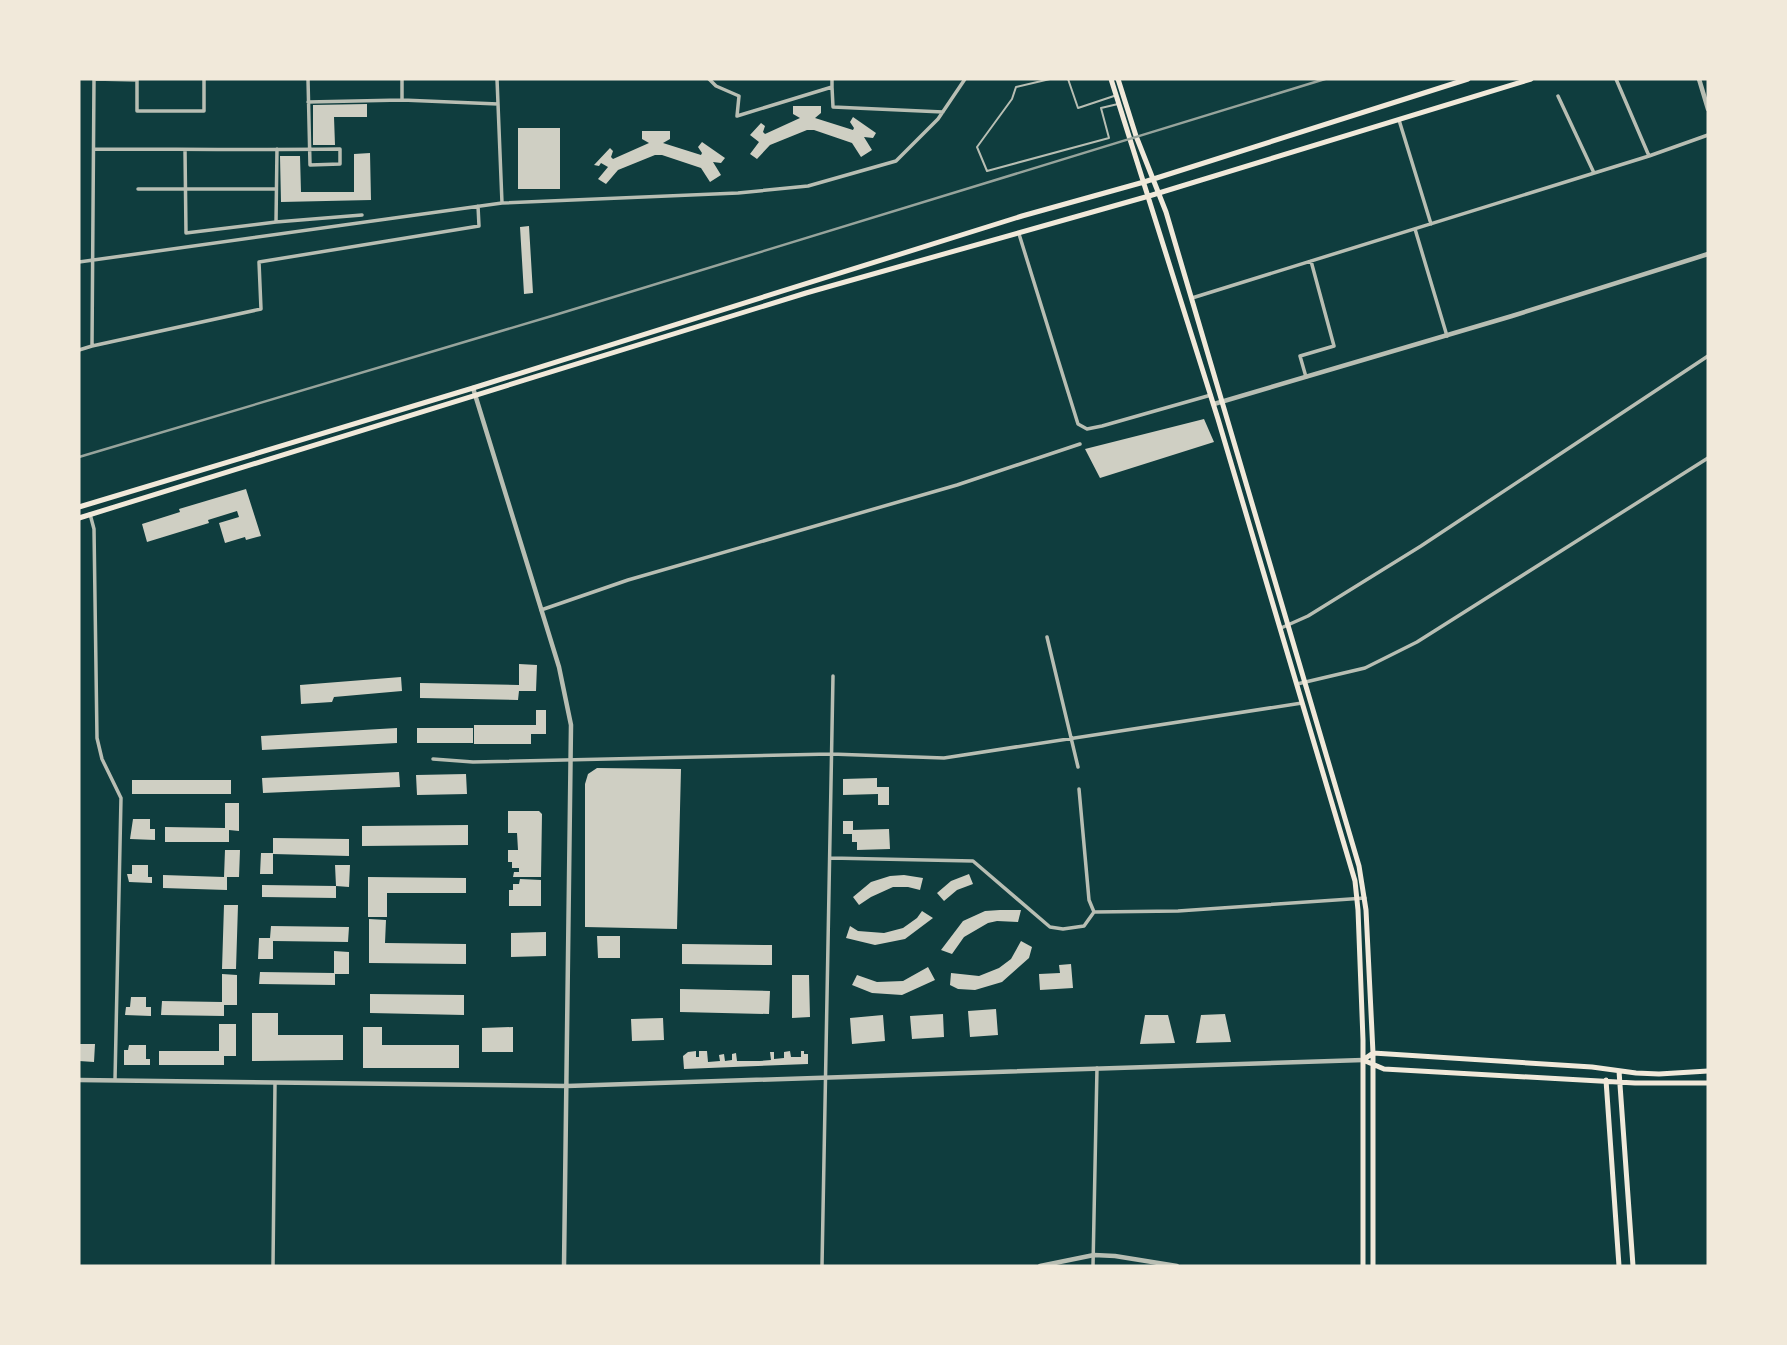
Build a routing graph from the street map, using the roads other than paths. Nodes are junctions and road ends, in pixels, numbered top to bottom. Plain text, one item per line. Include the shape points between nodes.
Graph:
1 (94, 79) edge
2 (137, 79) edge
3 (204, 79) edge
4 (308, 79) edge
5 (402, 79) edge
6 (497, 79) edge
7 (709, 79) edge
8 (832, 79) edge
9 (965, 79) edge
10 (1050, 79) edge
11 (1068, 79) edge
12 (1111, 79) edge
13 (1118, 79) edge
14 (1468, 79) edge
15 (1531, 79) edge
16 (1616, 79) edge
17 (1699, 79) edge
18 (832, 87) junction
19 (1116, 95) junction
20 (1558, 96) dead end
21 (402, 100) junction
22 (308, 102) junction
23 (498, 104) junction
24 (1119, 104) junction
25 (1708, 108) edge
26 (943, 113) junction
27 (1399, 120) junction
28 (1708, 135) edge
29 (94, 149) junction
30 (185, 149) junction
31 (277, 149) junction
32 (310, 149) junction
33 (1649, 156) junction
34 (1594, 173) junction
35 (1152, 180) junction
36 (1144, 183) junction
37 (276, 188) junction
38 (138, 189) dead end
39 (186, 190) junction
40 (1158, 193) junction
41 (1149, 196) junction
42 (502, 203) junction
43 (478, 206) junction
44 (362, 215) dead end
45 (276, 222) junction
46 (1431, 224) junction
47 (1415, 229) junction
48 (1018, 232) junction
49 (1708, 254) edge
50 (1311, 261) junction
51 (79, 262) edge
52 (94, 262) junction
53 (1192, 298) junction
54 (1447, 336) junction
55 (92, 346) junction
56 (79, 350) edge
57 (1708, 356) edge
58 (1306, 377) junction
59 (472, 388) junction
60 (1210, 395) junction
61 (475, 396) junction
62 (1223, 402) junction
63 (1213, 404) junction
64 (1080, 444) dead end
65 (1708, 458) edge
66 (79, 507) edge
67 (90, 514) junction
68 (79, 518) edge
69 (541, 610) junction
70 (1288, 625) junction
71 (1281, 628) junction
72 (1047, 637) dead end
73 (833, 676) dead end
74 (1305, 683) junction
75 (1297, 684) junction
76 (1302, 703) junction
77 (1072, 738) junction
78 (831, 754) junction
79 (433, 759) dead end
80 (570, 760) junction
81 (1078, 767) dead end
82 (1079, 789) dead end
83 (830, 858) junction
84 (1357, 898) junction
85 (1365, 898) junction
86 (1094, 912) junction
87 (1373, 1053) junction
88 (1363, 1060) junction
89 (1373, 1066) junction
90 (1097, 1069) junction
91 (1605, 1070) junction
92 (1708, 1071) edge
93 (1619, 1072) junction
94 (826, 1078) junction
95 (79, 1080) edge
96 (1606, 1080) junction
97 (115, 1081) junction
98 (275, 1082) junction
99 (1619, 1082) junction
100 (1708, 1083) edge
101 (567, 1086) junction
102 (1094, 1255) junction
103 (274, 1266) edge
104 (564, 1266) edge
105 (822, 1266) edge
106 (1040, 1266) edge
107 (1093, 1266) edge
108 (1177, 1266) edge
109 (1363, 1266) edge
110 (1373, 1266) edge
111 (1619, 1266) edge
112 (1633, 1266) edge

1 - 2 street
1 - 29 street
2 - 3 street via 137,111 204,111
4 - 22 street
5 - 21 street
6 - 23 street
7 - 18 street via 739,96 737,116
8 - 18 street
9 - 26 street
10 - 24 lane via 1016,87 977,147 987,171 1109,138 1101,108
11 - 19 lane via 1078,108
12 - 19 main road
13 - 35 main road
14 - 35 main road
15 - 27 main road
16 - 33 street
17 - 25 street
18 - 26 street via 833,107
19 - 24 main road
20 - 34 street
21 - 22 street
21 - 23 street
22 - 32 street
23 - 42 street
24 - 36 main road
26 - 42 street via 896,161 808,186
27 - 40 main road
27 - 46 street
28 - 33 street
29 - 30 street
29 - 52 street
30 - 31 street
30 - 39 street
31 - 32 street
31 - 37 street
32 - 32 street via 310,165 340,164 340,149
33 - 34 street
34 - 46 street
35 - 36 main road
35 - 40 main road
36 - 41 main road
36 - 59 main road via 1022,216
37 - 39 street
37 - 45 street
38 - 39 street
39 - 45 street via 186,233
40 - 41 main road
40 - 53 main road
41 - 48 main road
41 - 60 main road
42 - 43 street
43 - 52 street
43 - 55 street via 480,226 259,262 261,309
44 - 45 street
46 - 47 street
47 - 50 street
47 - 54 street
48 - 60 street via 1078,424 1087,429 1102,426
48 - 61 main road
49 - 54 street
50 - 53 street
50 - 58 street via 1334,346 1300,356
51 - 52 street
52 - 55 street
53 - 62 main road
54 - 58 street
55 - 56 street
57 - 70 street via 1421,546
58 - 62 street
59 - 61 street
59 - 66 main road
60 - 63 main road
61 - 67 main road
61 - 69 street
62 - 63 street
62 - 70 main road
63 - 71 main road
64 - 69 street
65 - 74 street via 1417,642 1365,668
67 - 68 main road
67 - 97 street via 94,529 97,738 121,798
69 - 80 street via 569,707
70 - 71 street
70 - 74 main road
71 - 75 main road
72 - 77 street
73 - 78 street
74 - 75 street
74 - 85 main road via 1352,837
75 - 76 main road
76 - 77 street
76 - 84 main road
77 - 78 street via 956,757
77 - 81 street
78 - 80 street
78 - 83 street
79 - 80 street
80 - 101 street
82 - 86 street via 1089,900
83 - 86 street via 973,861 1050,927 1084,926
83 - 94 street
84 - 85 street
84 - 86 street
84 - 88 main road
85 - 87 main road
87 - 88 main road
87 - 89 main road
87 - 91 main road
88 - 89 main road
88 - 90 street
88 - 109 main road
89 - 96 main road
89 - 110 main road
90 - 94 street
90 - 102 street
91 - 93 main road
91 - 96 main road
92 - 93 main road
93 - 99 main road
94 - 101 street
94 - 105 street
95 - 97 street
96 - 99 main road
96 - 111 main road
97 - 98 street
98 - 101 street
98 - 103 street
99 - 100 main road
99 - 112 main road
101 - 104 street
102 - 106 street
102 - 107 street
102 - 108 street

